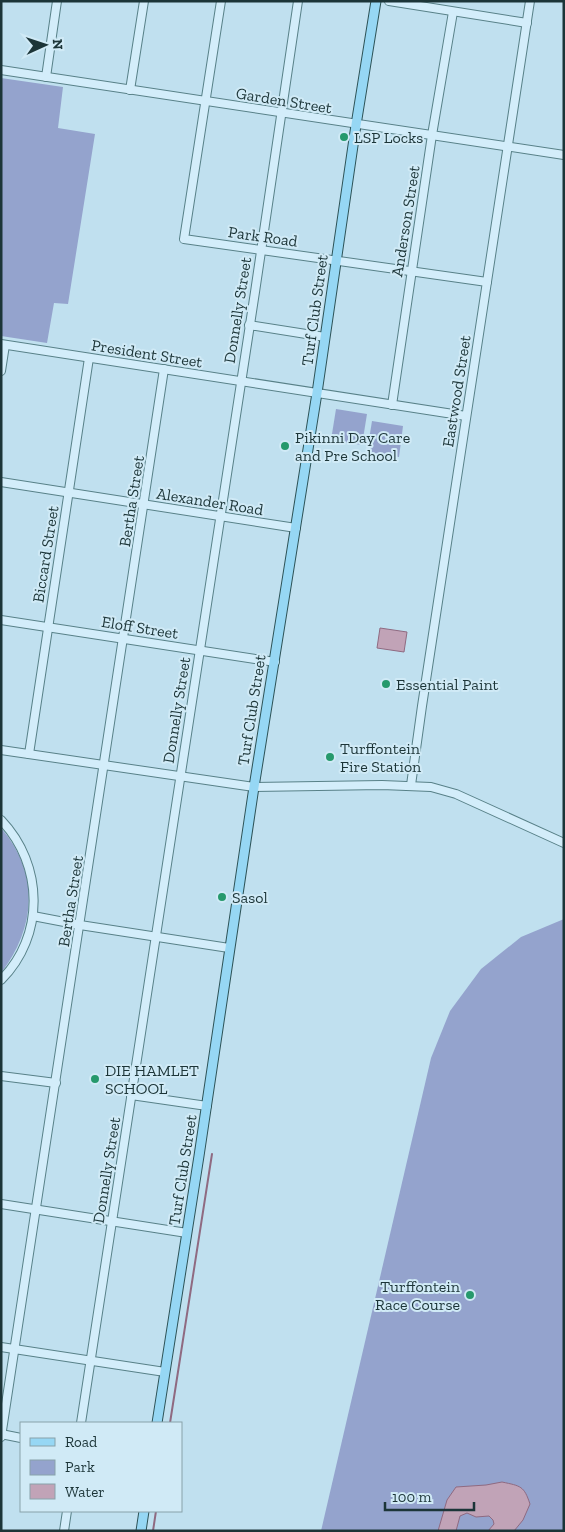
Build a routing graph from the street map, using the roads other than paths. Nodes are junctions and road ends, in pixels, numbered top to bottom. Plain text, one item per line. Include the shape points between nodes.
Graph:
1 (57, 1) edge
2 (144, 1) edge
3 (221, 1) edge
4 (298, 1) edge
5 (376, 1) edge
6 (389, 1) edge
7 (530, 1) edge
8 (453, 12) junction
9 (527, 23) junction
10 (1, 70) edge
11 (46, 77) junction
12 (130, 90) junction
13 (206, 102) junction
14 (281, 113) junction
15 (356, 125) junction
16 (432, 135) junction
17 (508, 146) junction
18 (564, 155) edge
19 (261, 249) junction
20 (337, 260) junction
21 (412, 271) junction
22 (487, 282) junction
23 (249, 325) junction
24 (325, 337) junction
25 (3, 345) edge
26 (89, 358) junction
27 (1, 370) edge
28 (164, 370) junction
29 (240, 381) junction
30 (318, 393) junction
31 (392, 405) junction
32 (466, 416) junction
33 (1, 482) edge
34 (68, 493) junction
35 (144, 504) junction
36 (219, 516) junction
37 (296, 528) junction
38 (1, 620) edge
39 (48, 627) junction
40 (123, 639) junction
41 (199, 650) junction
42 (275, 662) junction
43 (1, 750) edge
44 (29, 754) junction
45 (104, 766) junction
46 (179, 777) junction
47 (411, 785) junction
48 (254, 787) junction
49 (1, 820) edge
50 (564, 843) edge
51 (33, 916) junction
52 (80, 925) junction
53 (155, 936) junction
54 (229, 948) junction
55 (1, 980) edge
56 (1, 1076) edge
57 (56, 1083) junction
58 (131, 1095) junction
59 (207, 1106) junction
60 (1, 1204) edge
61 (36, 1209) junction
62 (112, 1221) junction
63 (188, 1233) junction
64 (1, 1347) edge
65 (14, 1349) junction
66 (90, 1362) junction
67 (165, 1372) junction
68 (81, 1422) edge
69 (157, 1422) edge
70 (1, 1435) edge
71 (20, 1438) edge
72 (67, 1512) edge
73 (144, 1512) edge
74 (64, 1531) edge
75 (141, 1531) edge

1 - 11 street
2 - 12 street
3 - 13 street
4 - 14 street, Donnelly Street
5 - 15 main road, Turf Club Street
6 - 8 street
7 - 9 street, Eastwood Street
8 - 9 street
8 - 16 street, Anderson Street
9 - 17 street, Eastwood Street
10 - 11 street, Garden Street
11 - 12 street, Garden Street
12 - 13 street, Garden Street
13 - 14 street, Garden Street
13 - 19 street, Park Road via 184,239
14 - 15 street, Garden Street
14 - 19 street, Donnelly Street
15 - 16 street, Garden Street
15 - 20 main road, Turf Club Street
16 - 17 street, Garden Street
16 - 21 street, Anderson Street
17 - 18 street, Garden Street
17 - 22 street, Eastwood Street
19 - 20 street, Park Road
19 - 23 street, Donnelly Street
20 - 21 street, Park Road
20 - 24 main road, Turf Club Street
21 - 22 street, Park Road
21 - 31 street, Anderson Street
22 - 32 street, Eastwood Street
23 - 24 street
23 - 29 street, Donnelly Street
24 - 30 main road, Turf Club Street
25 - 26 street, President Street
25 - 27 street
26 - 28 street, President Street
26 - 34 street, Biccard Street
28 - 29 street, President Street
28 - 35 street, Bertha Street
29 - 30 street, President Street
29 - 36 street, Donnelly Street
30 - 31 street, President Street
30 - 37 main road, Turf Club Street
31 - 32 street, President Street
32 - 47 street, Eastwood Street
33 - 34 street, Alexander Road
34 - 35 street, Alexander Road
34 - 39 street, Biccard Street
35 - 36 street, Alexander Road
35 - 40 street, Bertha Street
36 - 37 street, Alexander Road
36 - 41 street, Donnelly Street
37 - 42 main road, Turf Club Street
38 - 39 street, Eloff Street
39 - 40 street, Eloff Street
39 - 44 street, Biccard Street
40 - 41 street, Eloff Street
40 - 45 street, Bertha Street
41 - 42 street, Eloff Street
41 - 46 street, Donnelly Street
42 - 48 main road, Turf Club Street
43 - 44 street
44 - 45 street
45 - 46 street
45 - 52 street, Bertha Street
46 - 48 street
46 - 53 street, Donnelly Street
47 - 48 street
47 - 50 street via 456,794
48 - 54 main road, Turf Club Street
49 - 51 street via 27,860 34,888
51 - 52 street
51 - 55 street via 20,956
52 - 53 street
52 - 57 street, Bertha Street
53 - 54 street
53 - 58 street, Donnelly Street
54 - 59 main road, Turf Club Street
56 - 57 street
57 - 61 street, Bertha Street
58 - 59 street
58 - 62 street, Donnelly Street
59 - 63 main road, Turf Club Street
60 - 61 street
61 - 62 street
61 - 65 street, Bertha Street
62 - 63 street
62 - 66 street, Donnelly Street
63 - 67 main road, Turf Club Street
64 - 65 street
65 - 66 street
65 - 70 street, Bertha Street
66 - 67 street
66 - 68 street, Donnelly Street
67 - 69 main road, Turf Club Street
70 - 71 street
72 - 74 street
73 - 75 main road

